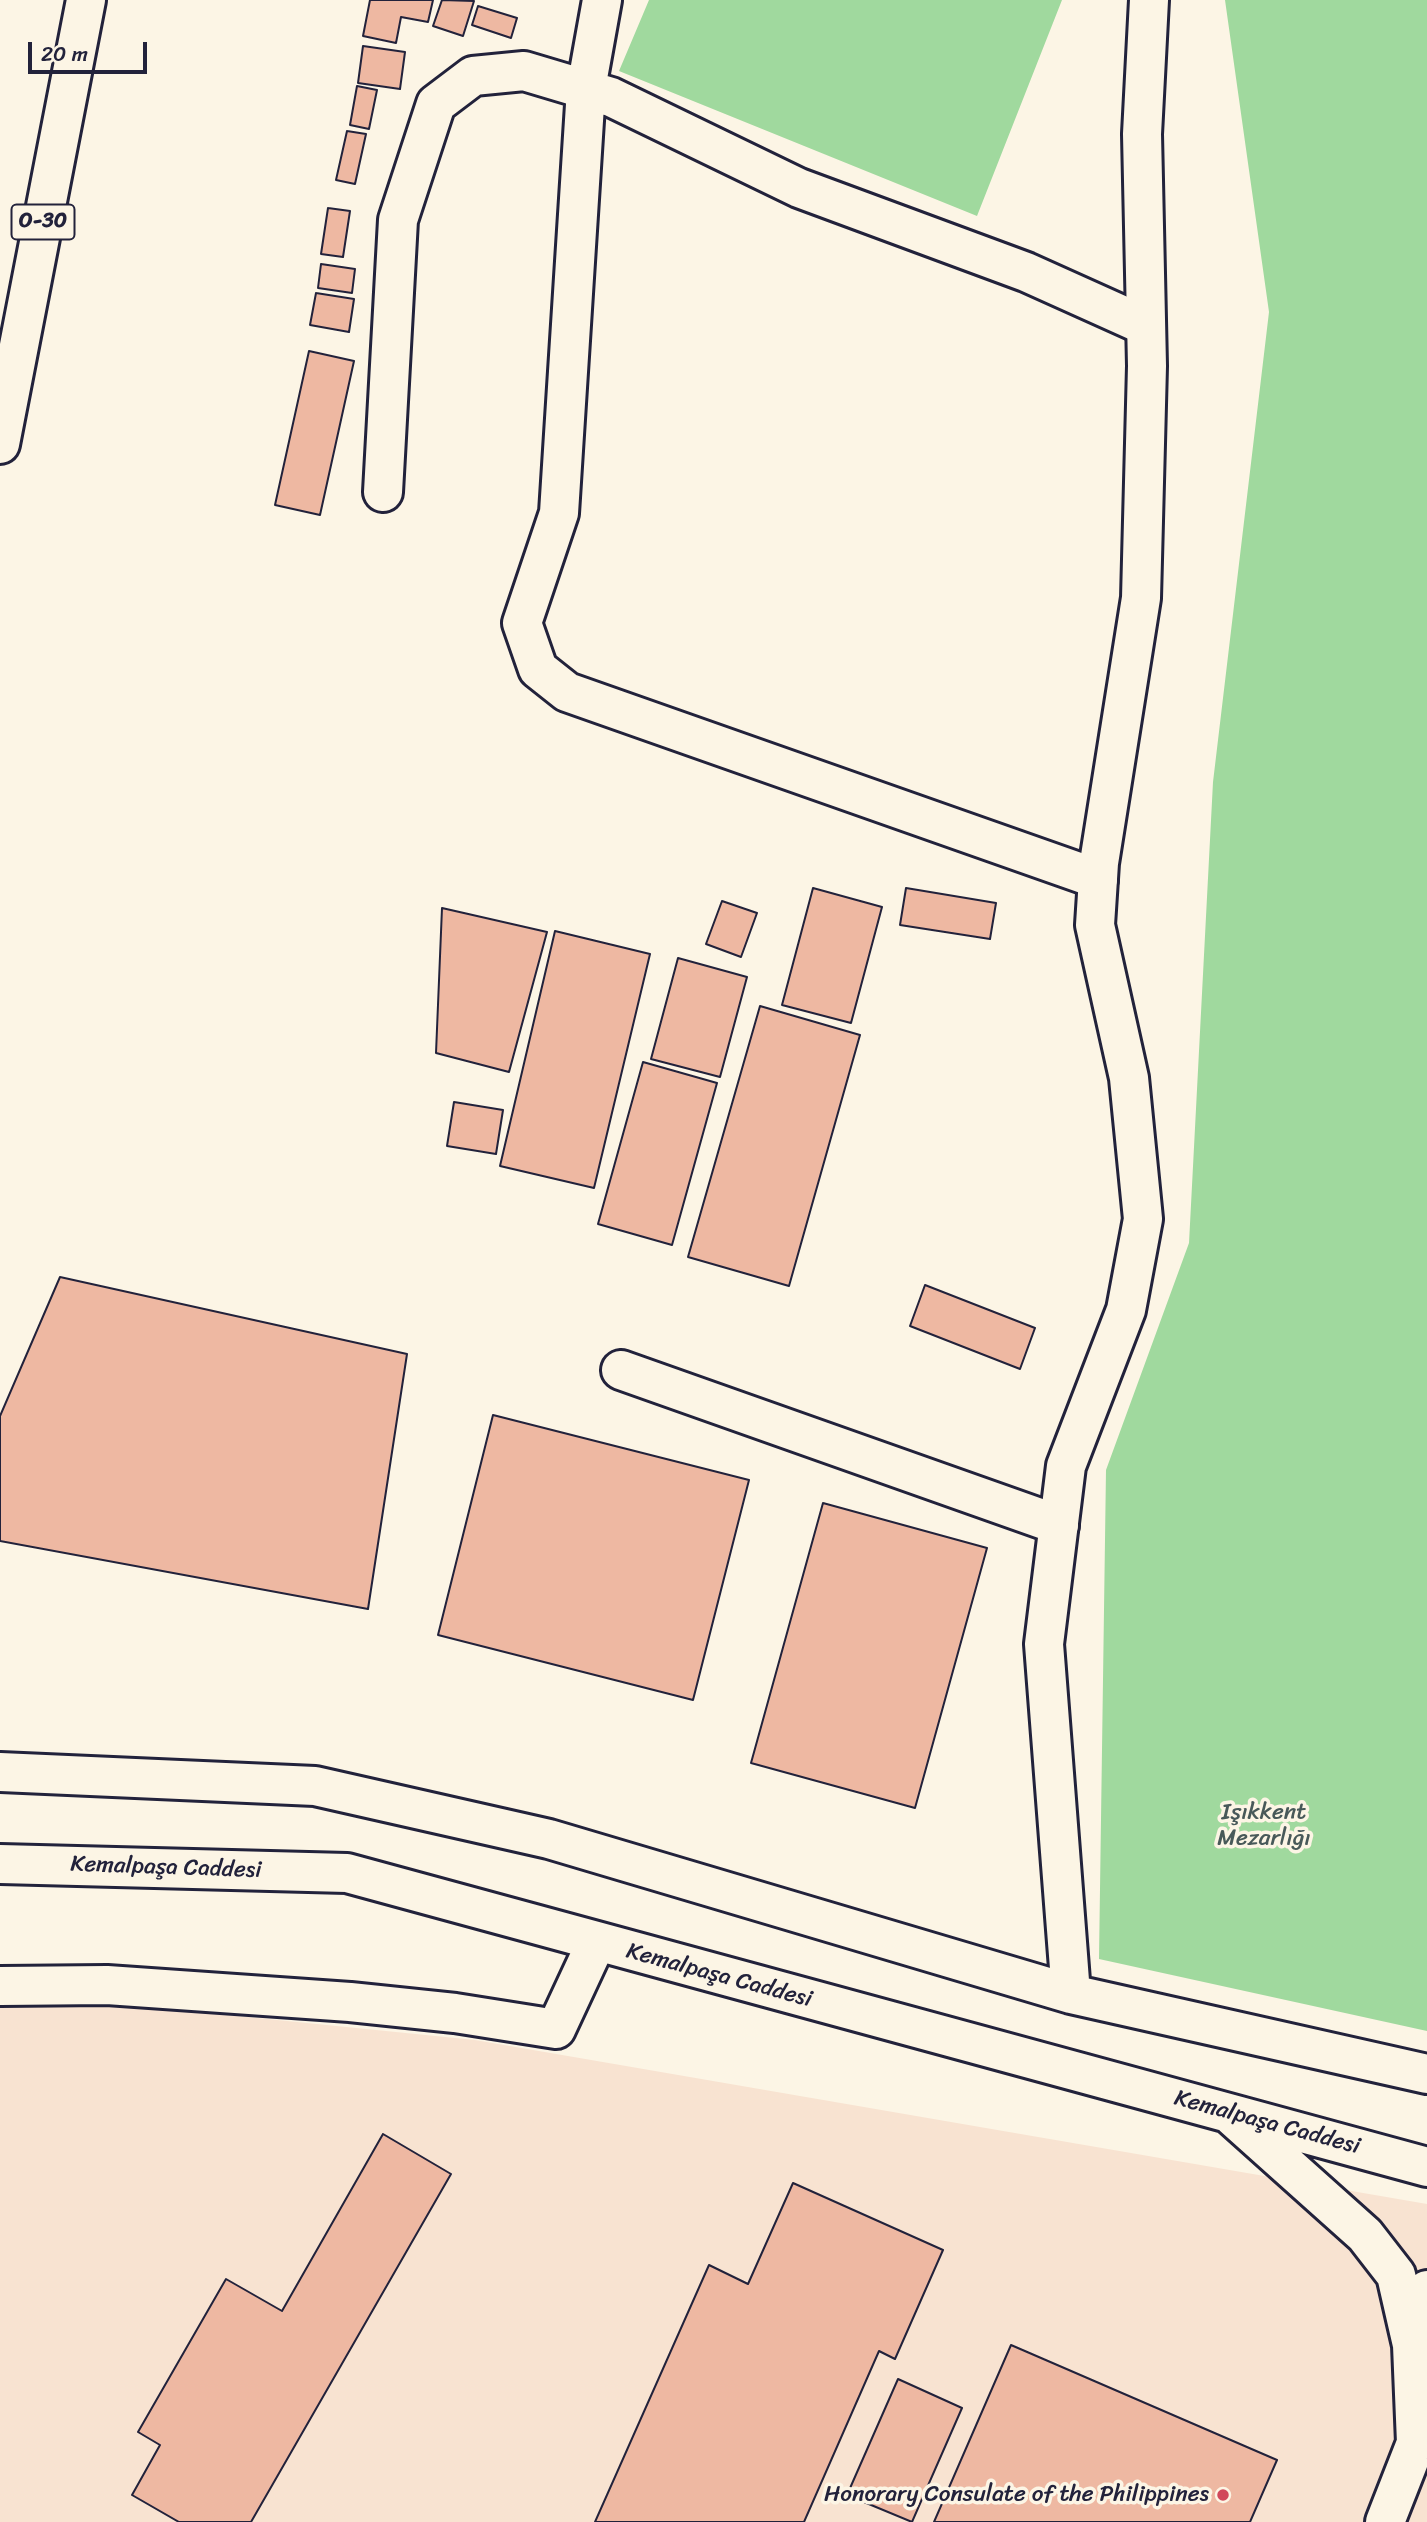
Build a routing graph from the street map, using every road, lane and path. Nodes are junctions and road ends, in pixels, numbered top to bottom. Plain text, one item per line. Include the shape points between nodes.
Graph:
1 (86, 0) edge
2 (602, 0) edge
3 (1149, 0) edge
4 (586, 89) junction
5 (1146, 326) junction
6 (0, 444) edge
7 (383, 492) dead end
8 (1097, 879) junction
9 (621, 1370) dead end
10 (1059, 1525) junction
11 (0, 1772) edge
12 (0, 1864) edge
13 (596, 1942) junction
14 (0, 1986) edge
15 (1071, 1994) junction
16 (1427, 2074) edge
17 (1228, 2112) junction
18 (1427, 2167) edge
19 (1427, 2290) edge
20 (1412, 2345) junction
21 (1423, 2427) edge
22 (1385, 2522) edge

1 - 6 main road, O-30
2 - 4 main road
3 - 5 main road via 1142,134
4 - 5 main road via 799,188 1026,272
4 - 7 main road via 524,71 473,76 436,104 398,220
4 - 8 main road via 559,513 522,623 538,669 567,692
5 - 8 main road via 1141,598
8 - 10 main road via 1095,925 1129,1078 1143,1219 1126,1310 1066,1466
9 - 10 main road
10 - 15 main road via 1044,1644
11 - 15 main road via 315,1786 549,1839
12 - 13 main road, Kemalpaşa Caddesi via 347,1873
13 - 14 main road via 556,2029 351,2002 107,1985
13 - 17 main road, Kemalpaşa Caddesi
15 - 16 main road
17 - 18 main road, Kemalpaşa Caddesi
17 - 20 main road via 1365,2235 1396,2275
19 - 20 main road
20 - 21 main road
21 - 22 main road

